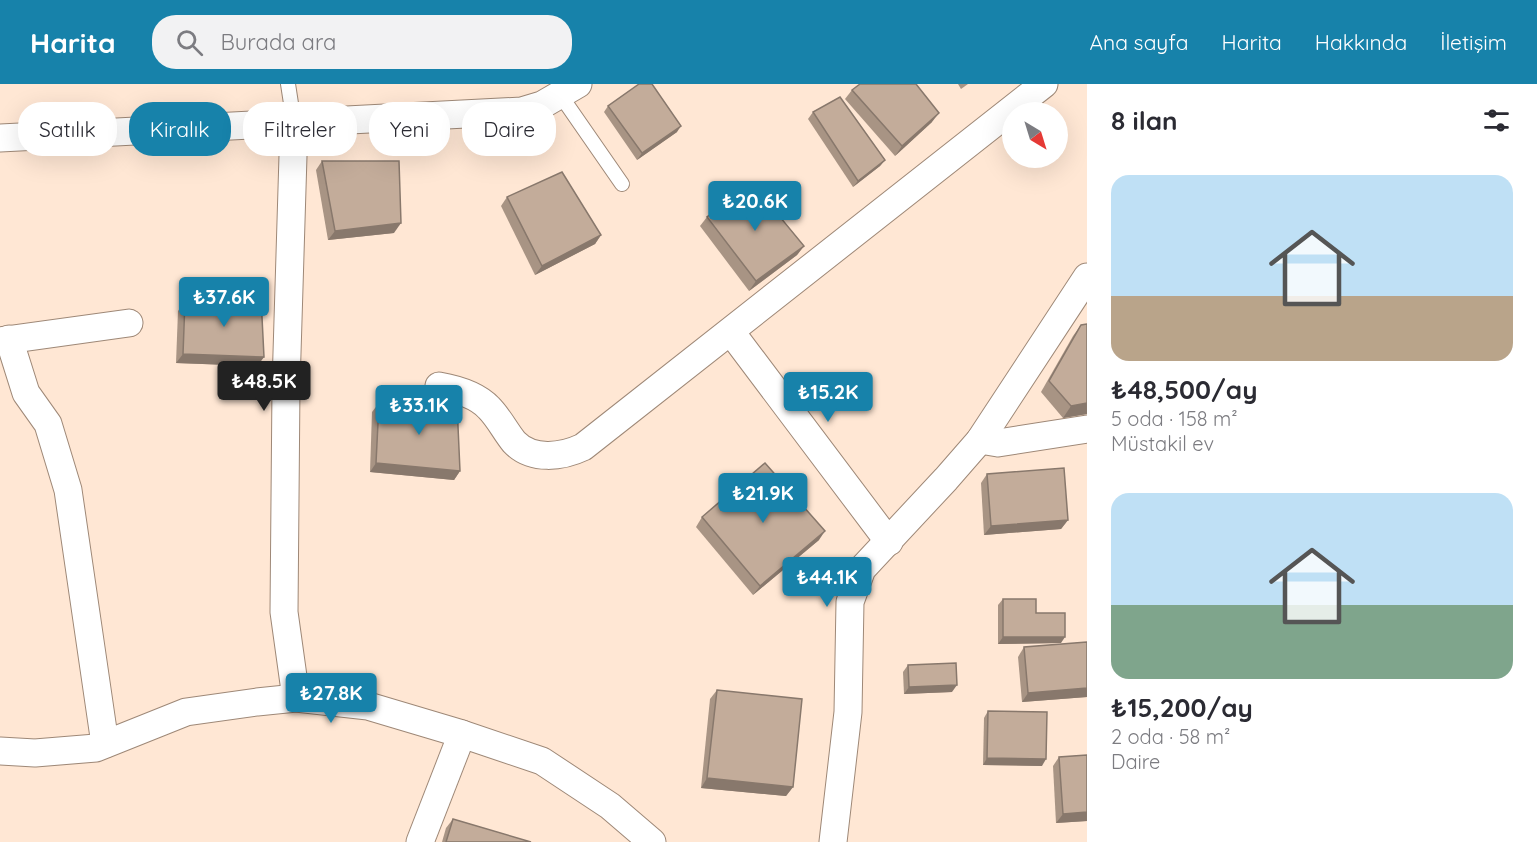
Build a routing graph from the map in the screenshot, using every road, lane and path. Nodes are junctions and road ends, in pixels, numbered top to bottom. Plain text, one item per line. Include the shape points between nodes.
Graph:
1 (288, 84) edge
2 (1044, 84) edge
3 (569, 90) edge
4 (291, 102) edge
5 (357, 120) edge
6 (243, 126) edge
7 (0, 138) edge
8 (293, 156) edge
9 (622, 184) dead end
10 (1087, 277) edge
11 (129, 323) dead end
12 (731, 332) junction
13 (4, 340) edge
14 (439, 386) dead end
15 (1087, 429) edge
16 (980, 440) junction
17 (890, 542) junction
18 (296, 698) junction
19 (462, 734) junction
20 (105, 744) junction
21 (0, 751) edge
22 (420, 842) edge
23 (652, 842) edge
24 (832, 842) edge

1 - 4 lane
2 - 12 street
3 - 5 street via 522,111
3 - 9 lane
6 - 7 street
8 - 18 street via 284,612
10 - 16 street
11 - 13 street
12 - 14 street via 583,447 559,455 535,454 525,449 515,443 488,406 463,392
12 - 17 street
13 - 20 street via 26,393 48,424 68,490
15 - 16 street via 998,443
16 - 17 street
17 - 24 street via 862,569 850,602 848,712
18 - 19 street via 368,706
18 - 20 street via 186,712
19 - 22 street
19 - 23 street via 542,761 610,806
20 - 21 street via 35,753

